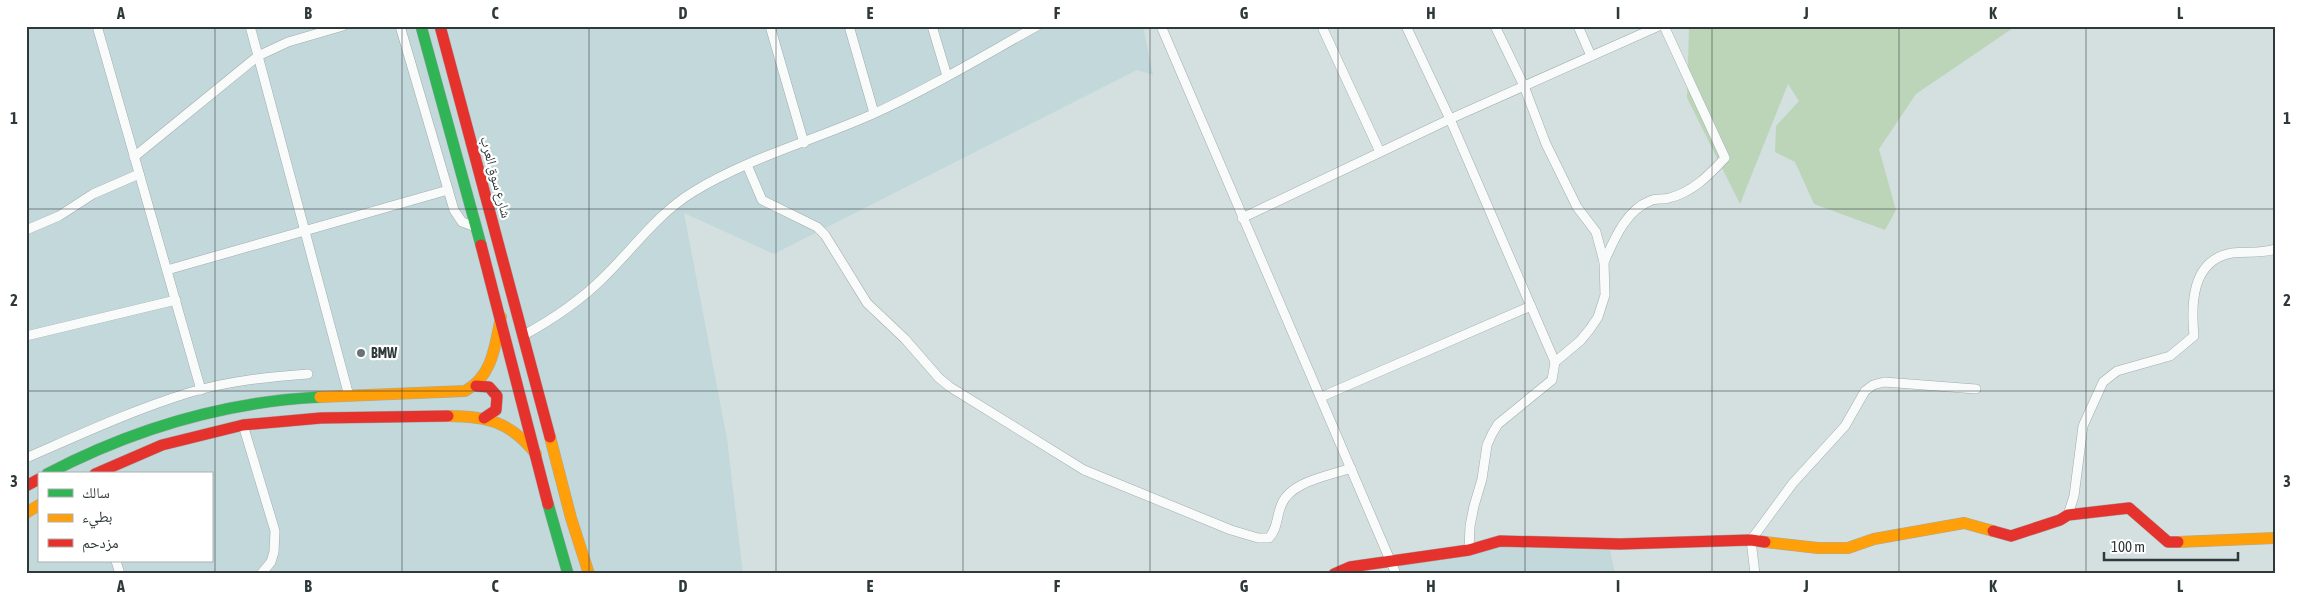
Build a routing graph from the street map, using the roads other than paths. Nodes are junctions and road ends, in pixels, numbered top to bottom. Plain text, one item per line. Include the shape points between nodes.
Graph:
1 (98, 26) edge
2 (250, 26) edge
3 (343, 26) edge
4 (400, 26) edge
5 (421, 26) edge
6 (440, 26) edge
7 (770, 26) edge
8 (849, 26) edge
9 (932, 26) edge
10 (1037, 26) edge
11 (1161, 26) edge
12 (1406, 26) edge
13 (1495, 26) edge
14 (1578, 26) edge
15 (1659, 26) edge
16 (1664, 26) edge
17 (1323, 29) dead end
18 (258, 56) junction
19 (1591, 56) junction
20 (947, 76) junction
21 (1524, 86) junction
22 (874, 113) junction
23 (1450, 119) junction
24 (804, 143) junction
25 (1380, 152) junction
26 (134, 157) junction
27 (747, 165) junction
28 (139, 174) junction
29 (448, 190) junction
30 (1242, 218) junction
31 (476, 227) junction
32 (26, 230) edge
33 (306, 230) junction
34 (2275, 249) edge
35 (1604, 262) junction
36 (167, 270) junction
37 (176, 300) junction
38 (1531, 306) junction
39 (501, 317) junction
40 (524, 335) junction
41 (26, 336) edge
42 (1556, 362) junction
43 (308, 374) dead end
44 (476, 386) junction
45 (1976, 389) dead end
46 (202, 390) junction
47 (349, 396) junction
48 (1321, 397) junction
49 (484, 418) junction
50 (243, 425) junction
51 (536, 454) junction
52 (26, 458) edge
53 (1351, 468) junction
54 (51, 472) edge
55 (100, 472) edge
56 (38, 480) edge
57 (26, 486) edge
58 (38, 506) edge
59 (26, 513) edge
60 (2068, 515) junction
61 (2275, 538) edge
62 (1751, 540) junction
63 (1469, 550) junction
64 (1391, 561) junction
65 (116, 562) edge
66 (120, 574) edge
67 (261, 574) edge
68 (568, 574) edge
69 (589, 574) edge
70 (1334, 574) edge
71 (1396, 574) edge
72 (1755, 574) edge

1 - 26 street
2 - 18 street
3 - 18 street via 288,42
4 - 29 street
5 - 31 main road
6 - 40 main road, شارع سوق العرب
7 - 24 street
8 - 22 street
9 - 20 street
10 - 20 street
11 - 30 street
12 - 23 street
13 - 21 street
14 - 19 street
15 - 19 street
16 - 35 street via 1725,158 1689,190 1668,198 1650,200 1636,210 1617,234
17 - 25 street
18 - 26 street
18 - 33 street
19 - 21 street
20 - 22 street
21 - 23 street
21 - 35 street via 1546,144 1577,207 1596,232
22 - 24 street
23 - 25 street
23 - 38 street
24 - 27 street
25 - 30 street
26 - 28 street
27 - 40 street via 680,201 588,292 557,316
27 - 53 street via 762,200 817,227 825,235 867,303 906,339 939,378 1084,470 1231,530 1268,538 1275,531 1281,504 1293,490
28 - 32 street via 93,194 59,216
28 - 36 street
29 - 31 street via 458,218 466,225
29 - 33 street
30 - 48 street
31 - 39 main road
33 - 36 street
33 - 47 street
34 - 60 street via 2230,254 2214,260 2205,268 2193,290 2194,336 2170,356 2116,371 2103,382 2083,426 2074,496
35 - 42 street via 1605,295 1598,317 1580,341
36 - 37 street
37 - 41 street
37 - 46 street
38 - 42 street
38 - 48 street
39 - 44 main road via 488,370
39 - 51 main road
40 - 69 main road, شارع سوق العرب via 571,518
42 - 63 street via 1552,380 1498,424 1492,434 1470,526
43 - 46 street
44 - 47 main road via 458,392
44 - 49 main road via 489,387 497,396 497,408
45 - 62 street via 1884,382 1870,386 1845,426 1793,483
46 - 52 street via 149,407
47 - 54 main road via 266,401 188,415 104,444
48 - 53 street
49 - 50 main road via 321,418
49 - 51 main road via 514,431
50 - 55 main road via 162,445
50 - 67 street via 275,532 272,557
51 - 68 main road
53 - 64 street
56 - 57 main road
58 - 59 main road
60 - 61 main road via 2129,508 2168,542
60 - 62 main road via 2010,536 1964,523 1874,539 1848,548
62 - 63 main road via 1620,544 1500,541
62 - 72 street
63 - 64 main road
64 - 70 main road via 1350,567
64 - 71 street
65 - 66 street

